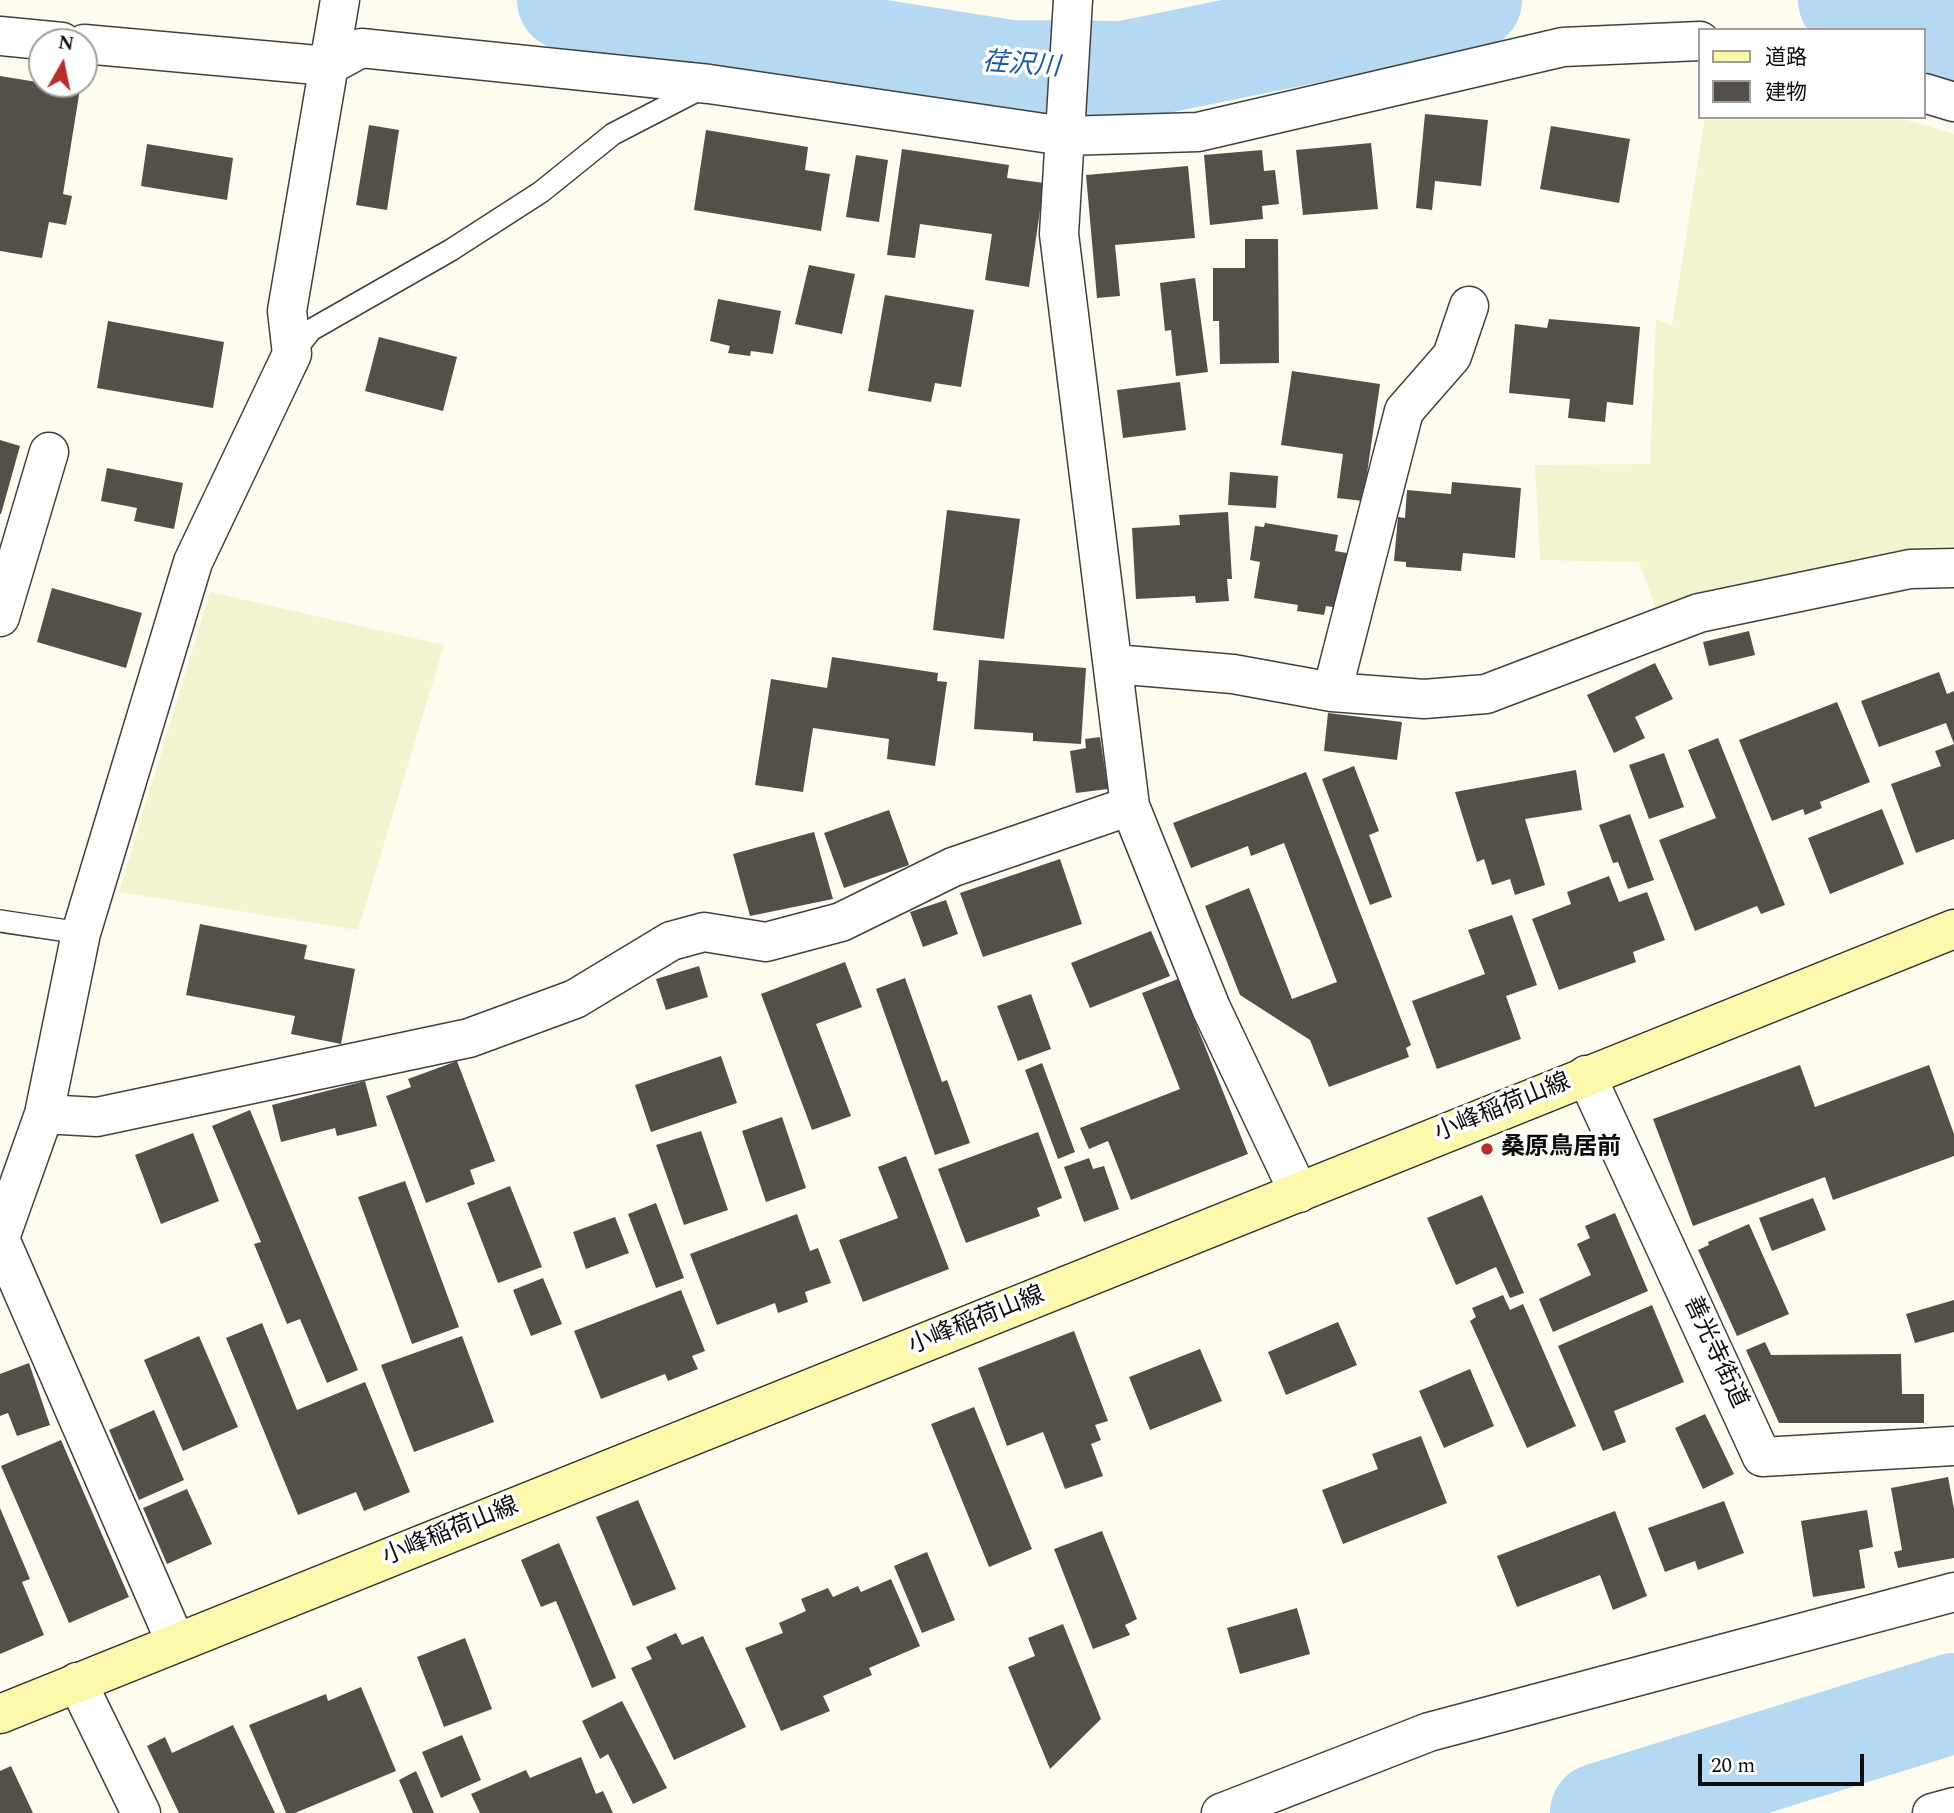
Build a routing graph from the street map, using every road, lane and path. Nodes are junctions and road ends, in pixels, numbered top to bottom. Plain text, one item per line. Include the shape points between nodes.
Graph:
1 (1072, 5) edge
2 (334, 32) edge
3 (0, 36) edge
4 (28, 39) edge
5 (1699, 41) edge
6 (98, 43) edge
7 (709, 84) junction
8 (1926, 94) edge
9 (1954, 102) edge
10 (1065, 129) junction
11 (1469, 306) dead end
12 (292, 354) junction
13 (49, 452) dead end
14 (1954, 568) edge
15 (0, 617) edge
16 (1114, 664) junction
17 (1332, 692) junction
18 (1130, 806) junction
19 (0, 922) edge
20 (1954, 929) edge
21 (81, 933) junction
22 (1586, 1075) junction
23 (44, 1114) junction
24 (1299, 1194) junction
25 (0, 1238) edge
26 (1954, 1446) edge
27 (1954, 1591) edge
28 (176, 1643) junction
29 (77, 1682) junction
30 (0, 1714) edge
31 (1954, 1807) edge
32 (141, 1813) edge
33 (1221, 1813) edge
34 (1932, 1813) edge

1 - 10 street
2 - 6 street
2 - 7 street via 361,48
2 - 12 street via 287,311
3 - 4 street
5 - 10 street via 1563,47 1198,132
7 - 10 street
7 - 12 lane via 612,134 541,192 474,236 311,330
8 - 9 street
10 - 16 street via 1059,234
11 - 17 street via 1452,356 1404,411
12 - 21 street via 193,562
13 - 15 street
14 - 17 street via 1910,569 1699,613 1486,694 1424,699
16 - 17 street via 1234,674
16 - 18 street
18 - 23 street via 953,867 841,922 766,942 704,932 671,941 575,999 469,1038 97,1117
18 - 24 street via 1211,1008
19 - 21 lane
20 - 22 main road, 小峰稲荷山線
21 - 23 street
22 - 24 main road, 小峰稲荷山線
22 - 26 street, 善光寺街道 via 1762,1457
23 - 25 street
24 - 28 main road, 小峰稲荷山線
25 - 28 street
27 - 33 street via 1429,1732
28 - 29 main road, 小峰稲荷山線
29 - 30 main road, 小峰稲荷山線
29 - 32 street
31 - 34 street

